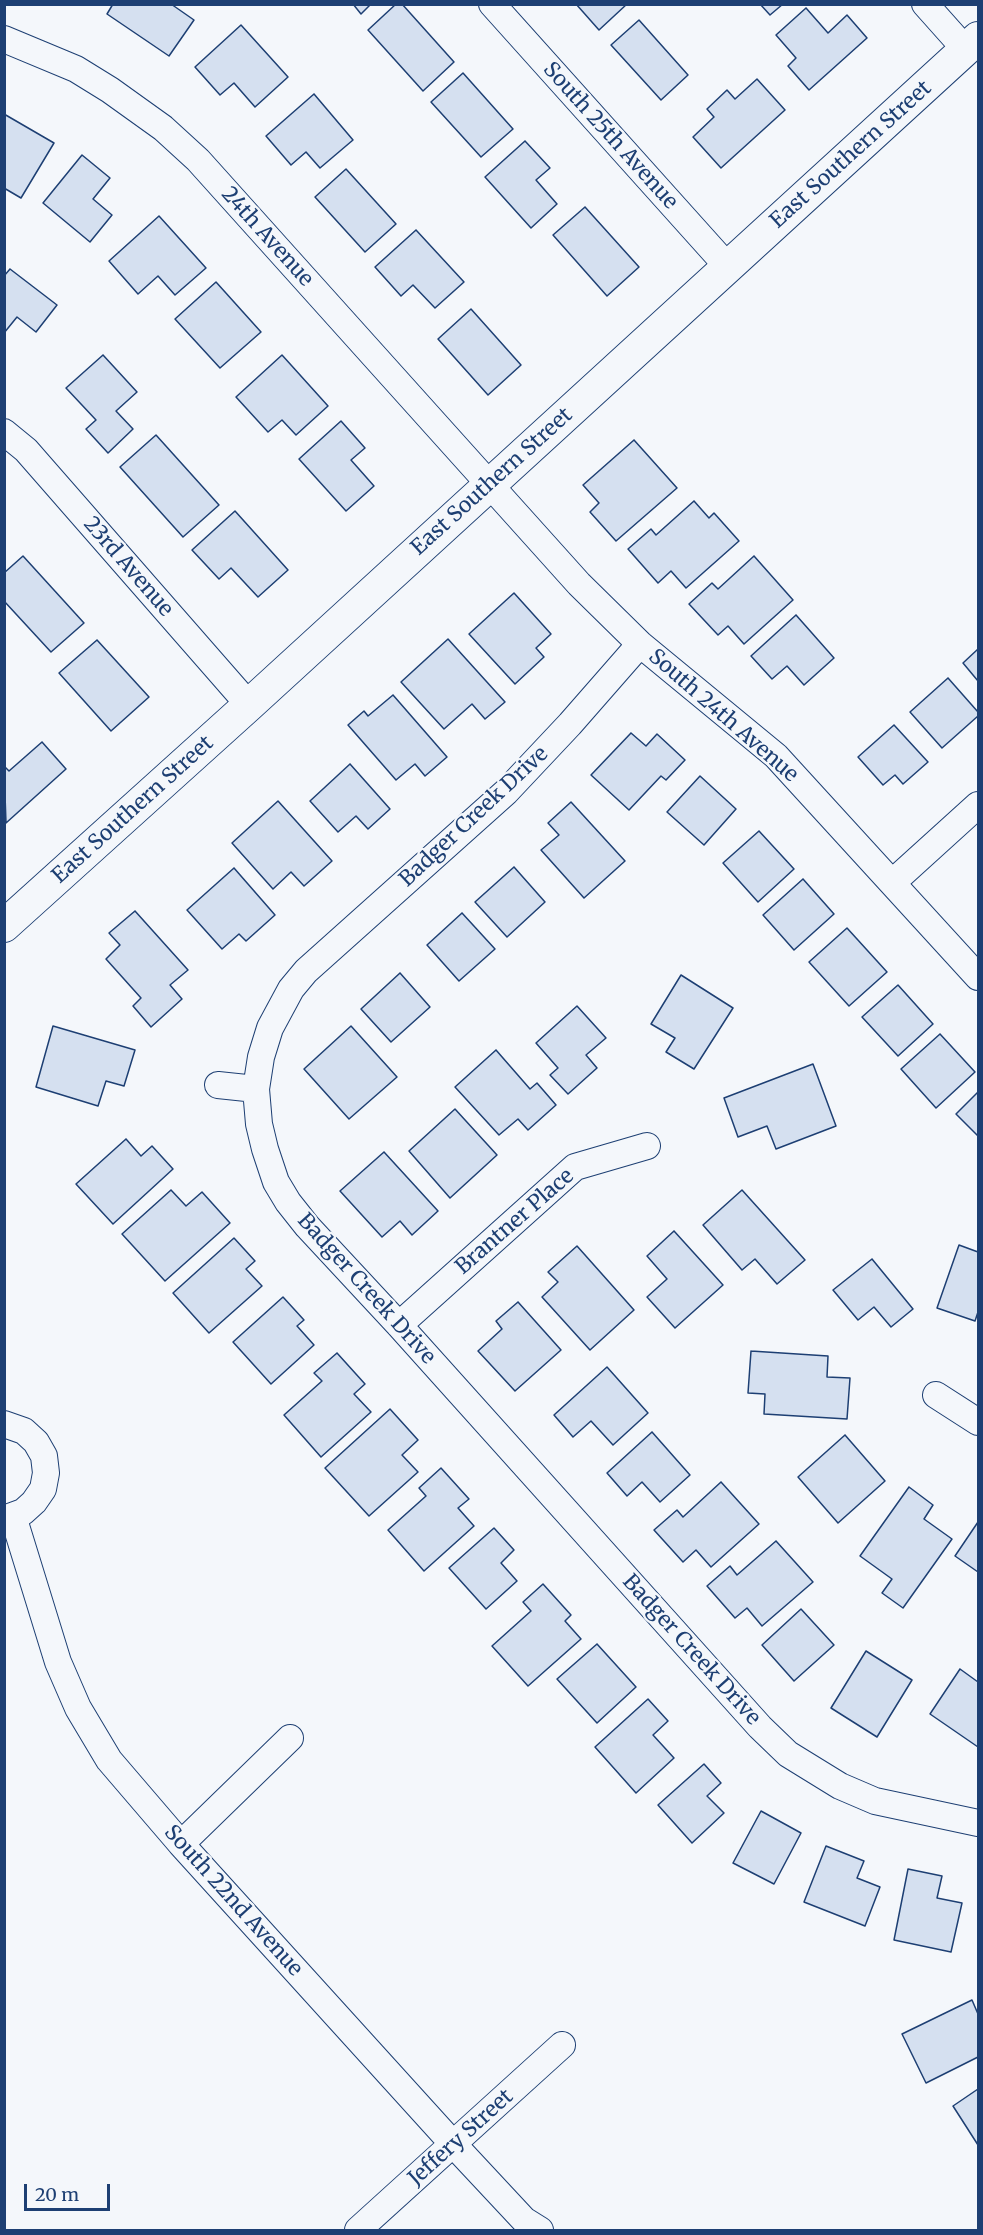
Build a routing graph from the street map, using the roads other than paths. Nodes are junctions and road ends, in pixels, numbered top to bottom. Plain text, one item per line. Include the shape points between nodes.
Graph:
1 (492, 4) edge
2 (925, 4) edge
3 (4, 39) edge
4 (972, 44) edge
5 (728, 267) junction
6 (4, 432) edge
7 (489, 485) junction
8 (640, 644) junction
9 (249, 705) junction
10 (978, 805) edge
11 (893, 882) junction
12 (6, 922) edge
13 (978, 977) edge
14 (218, 1085) dead end
15 (256, 1089) junction
16 (647, 1146) dead end
17 (399, 1325) junction
18 (936, 1395) dead end
19 (978, 1422) edge
20 (4, 1424) edge
21 (9, 1517) edge
22 (290, 1738) dead end
23 (978, 1823) edge
24 (181, 1844) junction
25 (562, 2045) dead end
26 (454, 2145) junction
27 (358, 2230) edge
28 (540, 2230) edge

1 - 5 street, South 25th Avenue
2 - 4 street
3 - 7 street, 24th Avenue via 76,69 110,90 163,128 198,160
4 - 5 street, East Southern Street
5 - 7 street, East Southern Street
6 - 9 street, 23rd Avenue via 26,450
7 - 8 street, South 24th Avenue
7 - 9 street, East Southern Street
8 - 11 street, South 24th Avenue via 777,756
8 - 15 street, Badger Creek Drive via 506,792 306,971 270,1028
9 - 12 street, East Southern Street
10 - 11 street
11 - 13 street, South 24th Avenue
14 - 15 street
15 - 17 street, Badger Creek Drive via 265,1149 276,1182 288,1202
16 - 17 street, Brantner Place via 575,1167
17 - 23 street, Badger Creek Drive via 759,1727 788,1754 840,1786 875,1800
18 - 19 street
20 - 21 street via 24,1431 36,1442 44,1456 46,1473 43,1489 34,1502
21 - 24 street, South 22nd Avenue via 58,1662 78,1707 109,1760
22 - 24 street
24 - 26 street, South 22nd Avenue
25 - 26 street, Jeffery Street
26 - 27 street, Jeffery Street
26 - 28 street, South 22nd Avenue via 524,2220

